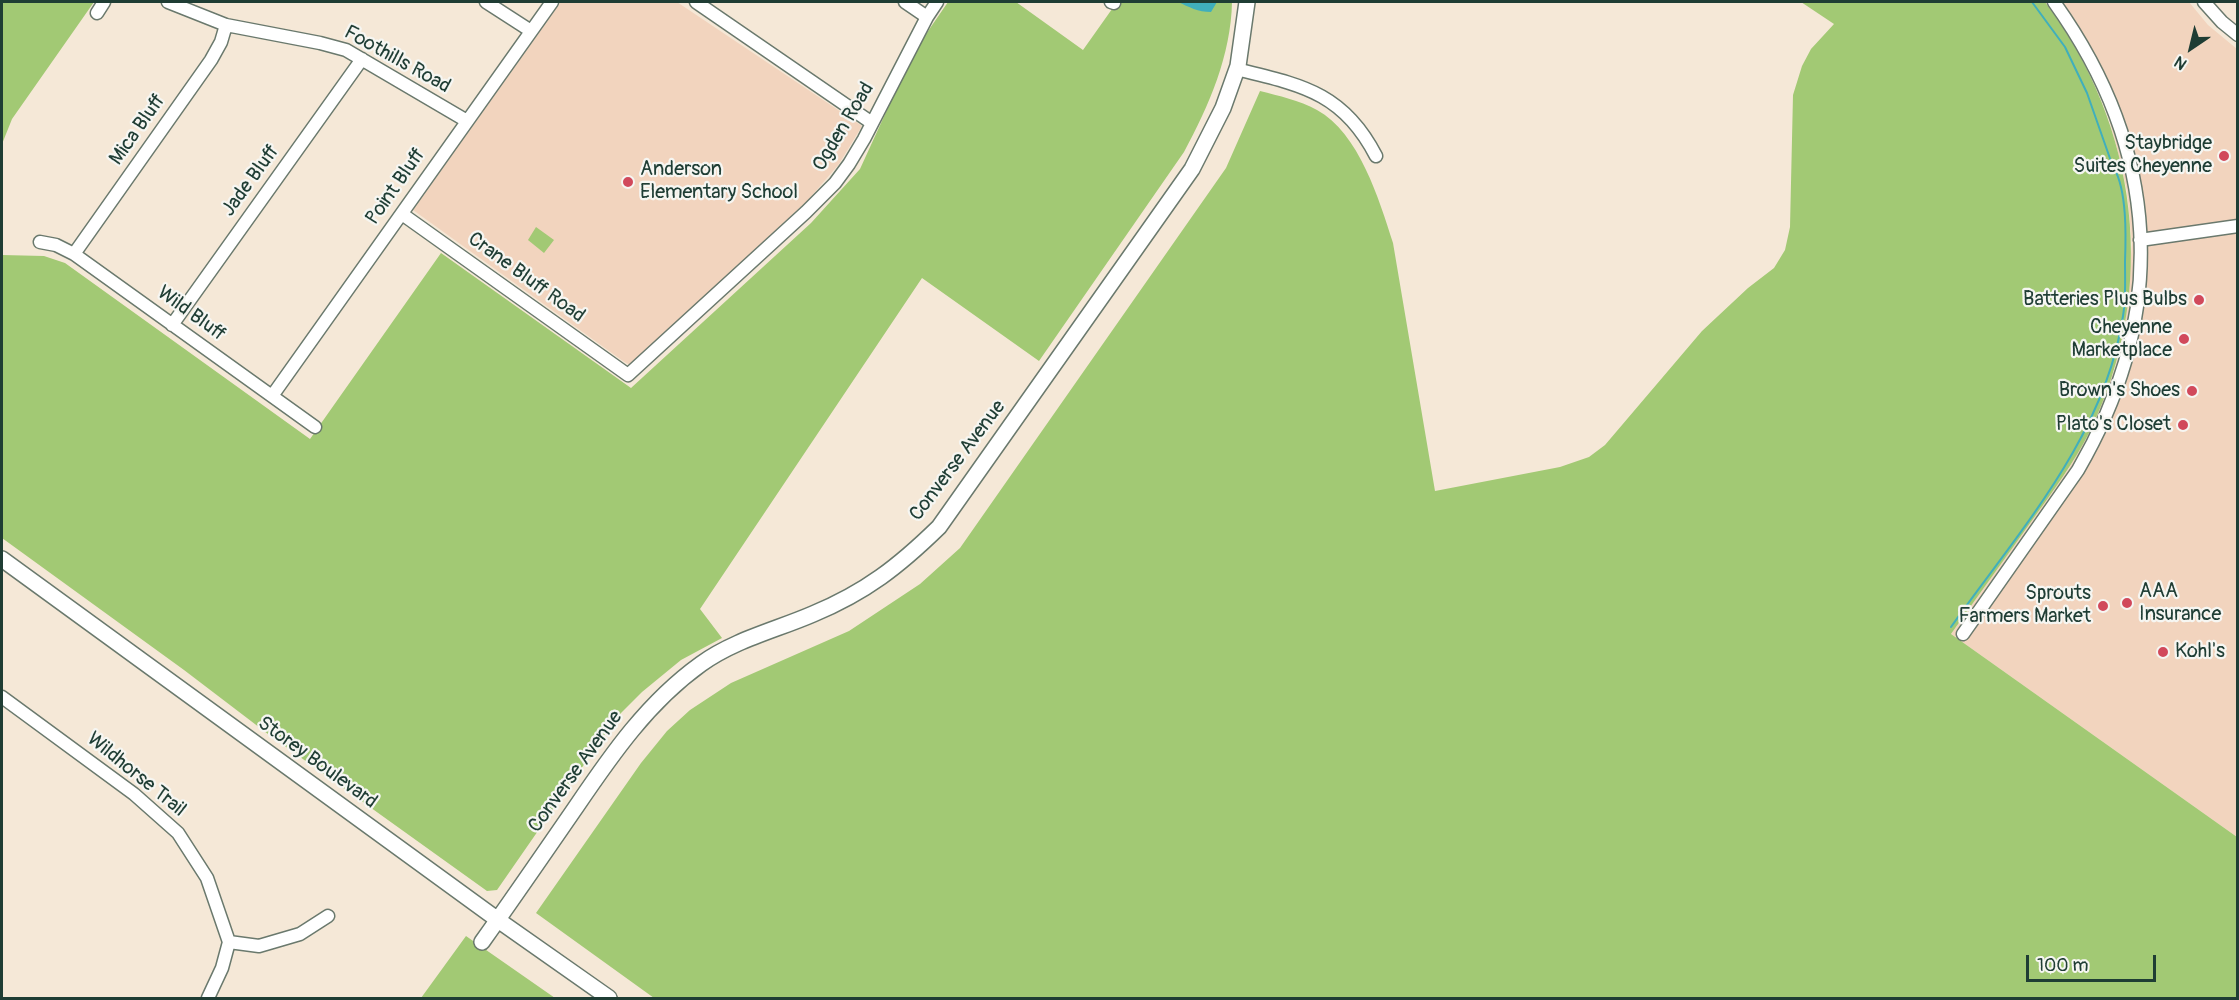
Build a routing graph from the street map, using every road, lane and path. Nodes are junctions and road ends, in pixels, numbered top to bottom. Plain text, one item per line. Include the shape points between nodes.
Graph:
1 (104, 2) edge
2 (168, 2) edge
3 (486, 2) edge
4 (552, 2) edge
5 (696, 2) edge
6 (905, 2) edge
7 (937, 2) edge
8 (1247, 2) edge
9 (2054, 2) edge
10 (2204, 2) edge
11 (97, 12) dead end
12 (927, 17) junction
13 (226, 25) junction
14 (531, 32) junction
15 (2238, 34) edge
16 (362, 59) junction
17 (1236, 69) junction
18 (467, 122) junction
19 (872, 123) junction
20 (1376, 156) dead end
21 (402, 214) junction
22 (2238, 226) edge
23 (2140, 240) junction
24 (40, 242) dead end
25 (74, 254) junction
26 (172, 325) junction
27 (628, 375) joint
28 (272, 396) junction
29 (315, 427) dead end
30 (2, 559) edge
31 (1963, 634) dead end
32 (2, 697) edge
33 (328, 916) dead end
34 (498, 920) junction
35 (229, 942) junction
36 (483, 942) dead end
37 (208, 999) edge
38 (609, 999) edge

1 - 11 street
2 - 13 street, Foothills Road
3 - 14 street
4 - 14 street, Point Bluff
5 - 19 street
6 - 12 street
7 - 12 street, Ogden Road
8 - 17 main road, Converse Avenue
9 - 23 street via 2089,54 2116,114 2134,178
10 - 15 street
12 - 19 street, Ogden Road
13 - 16 street, Foothills Road via 320,43
13 - 25 street, Mica Bluff via 215,54
14 - 18 street, Point Bluff
16 - 18 street, Foothills Road
16 - 26 street, Jade Bluff
17 - 20 street via 1297,85 1331,102 1362,131
17 - 34 main road, Converse Avenue via 1223,108 1192,169 939,526 880,580 813,615 736,645 702,663 673,686 617,748
18 - 21 street, Point Bluff
19 - 27 street, Ogden Road via 849,164 819,199
21 - 27 street, Crane Bluff Road
21 - 28 street, Point Bluff
22 - 23 street
23 - 31 street via 2133,335 2095,442
24 - 25 street, Wild Bluff
25 - 26 street, Wild Bluff
26 - 28 street, Wild Bluff
28 - 29 street, Wild Bluff
30 - 34 main road, Storey Boulevard
32 - 35 street, Wildhorse Trail via 135,795 177,833 207,878
33 - 35 street via 300,934 259,946
34 - 36 main road, Converse Avenue
34 - 38 main road, Storey Boulevard
35 - 37 street

